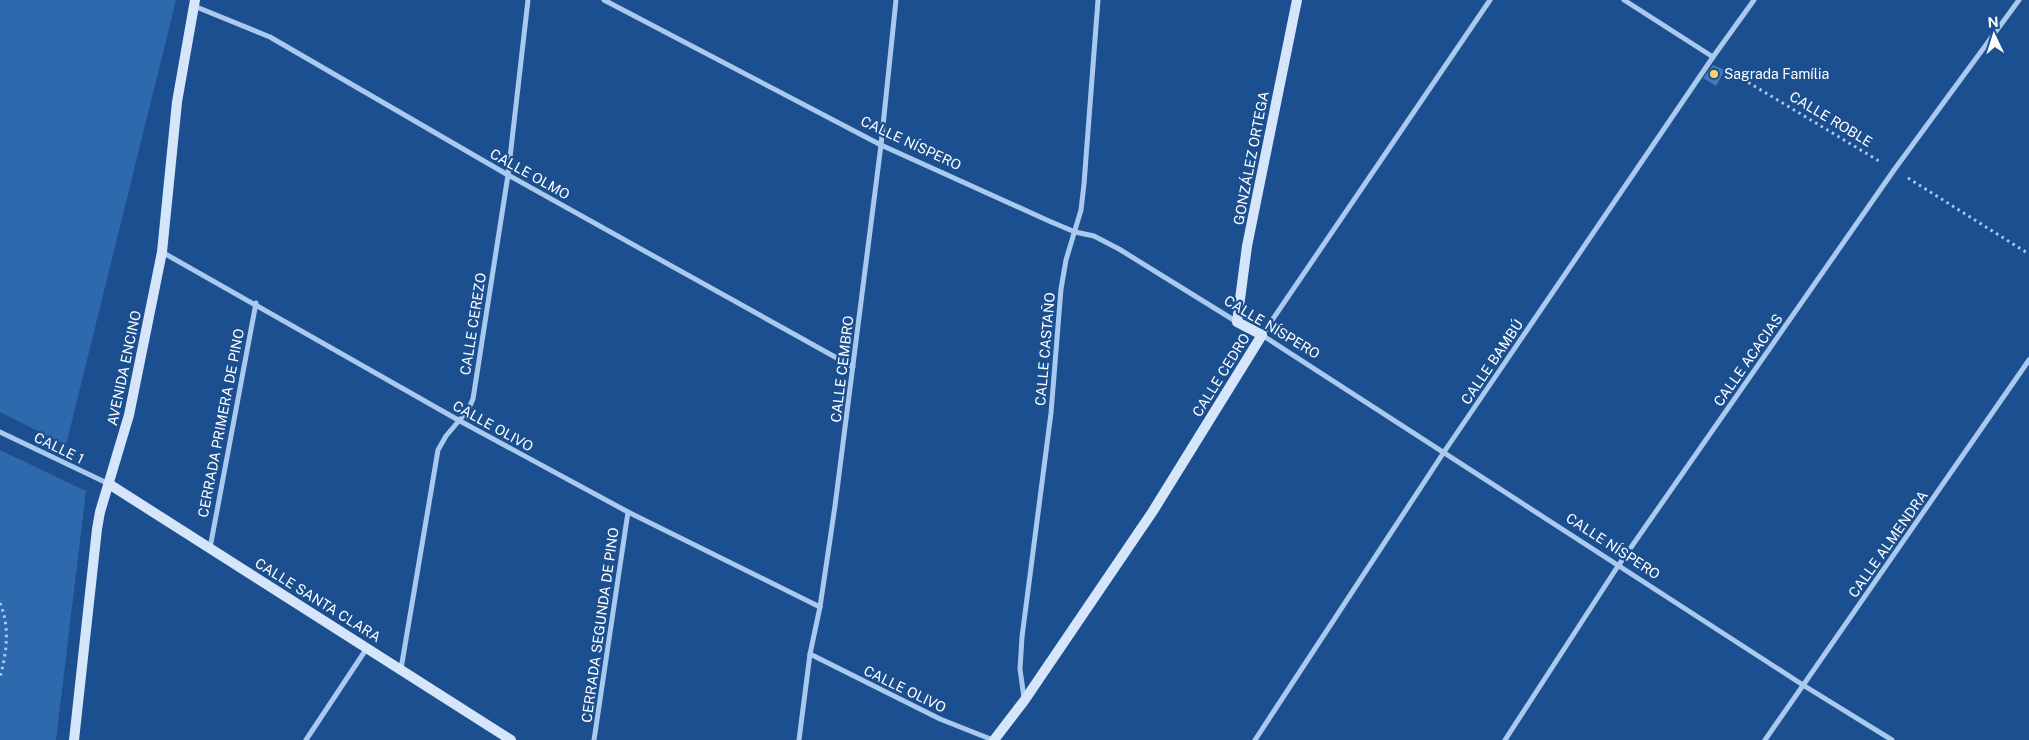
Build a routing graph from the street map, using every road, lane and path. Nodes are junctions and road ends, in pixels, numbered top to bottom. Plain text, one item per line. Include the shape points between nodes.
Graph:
1 (528, 0) edge
2 (604, 0) edge
3 (896, 0) edge
4 (1098, 0) edge
5 (1297, 0) edge
6 (1490, 0) edge
7 (1624, 0) edge
8 (1754, 0) edge
9 (2019, 0) edge
10 (194, 3) edge
11 (1713, 57) junction
12 (881, 145) junction
13 (1894, 170) junction
14 (508, 175) junction
15 (1075, 232) junction
16 (162, 252) junction
17 (2029, 254) edge
18 (256, 303) junction
19 (1237, 322) junction
20 (1262, 335) junction
21 (2029, 360) edge
22 (853, 367) junction
23 (460, 420) junction
24 (0, 432) edge
25 (1444, 452) junction
26 (109, 484) junction
27 (628, 512) junction
28 (210, 548) junction
29 (1618, 566) junction
30 (0, 603) edge
31 (820, 607) junction
32 (367, 648) junction
33 (810, 654) junction
34 (401, 669) junction
35 (0, 676) edge
36 (1803, 685) junction
37 (1024, 701) junction
38 (74, 740) edge
39 (306, 740) edge
40 (511, 740) edge
41 (594, 740) edge
42 (799, 740) edge
43 (993, 740) edge
44 (1255, 740) edge
45 (1505, 740) edge
46 (1765, 740) edge
47 (1892, 740) edge

1 - 14 street, CALLE CEREZO
2 - 12 street, CALLE NÍSPERO
3 - 12 street, CALLE CEMBRO
4 - 15 street, CALLE CASTAÑO via 1084,184
5 - 19 street, GONZÁLEZ ORTEGA via 1247,246
6 - 20 street, CALLE CEDRO
7 - 11 street
8 - 11 street, CALLE BAMBÚ
9 - 13 street, CALLE ACACIAS
10 - 14 street, CALLE OLMO via 270,37
10 - 16 street, AVENIDA ENCINO via 178,102
11 - 13 path, CALLE ROBLE via 1727,69
11 - 25 street, CALLE BAMBÚ
12 - 15 street, CALLE NÍSPERO
12 - 22 street, CALLE CEMBRO
13 - 17 path, CALLE ROBLE
13 - 29 street, CALLE ACACIAS
14 - 22 street, CALLE OLMO
14 - 23 street, CALLE CEREZO via 473,399
15 - 19 street, CALLE NÍSPERO via 1094,236 1119,249
15 - 37 street, CALLE CASTAÑO via 1061,288 1051,413 1022,637 1020,670
16 - 18 street, CALLE OLIVO
16 - 26 street, AVENIDA ENCINO via 129,415
18 - 23 street, CALLE OLIVO
18 - 28 street, CERRADA PRIMERA DE PINO
19 - 20 street, CALLE NÍSPERO
20 - 25 street, CALLE NÍSPERO
20 - 37 street, CALLE CEDRO via 1153,512
21 - 36 street, CALLE ALMENDRA
22 - 31 street, CALLE CEMBRO
23 - 27 street, CALLE OLIVO
23 - 34 street, CALLE CEREZO via 438,450
24 - 26 street, CALLE 1
25 - 29 street, CALLE NÍSPERO
25 - 44 street, CALLE BAMBÚ
26 - 28 street, CALLE SANTA CLARA
26 - 38 street, AVENIDA ENCINO via 97,528
27 - 31 street, CALLE OLIVO
27 - 41 street, CERRADA SEGUNDA DE PINO
28 - 32 street, CALLE SANTA CLARA
29 - 36 street, CALLE NÍSPERO
29 - 45 street, CALLE ACACIAS
30 - 35 path via 7,631 6,657
31 - 33 street, CALLE CEMBRO
32 - 34 street, CALLE SANTA CLARA
32 - 39 street
33 - 42 street, CALLE CEMBRO
33 - 43 street, CALLE OLIVO via 940,719
34 - 40 street, CALLE SANTA CLARA
36 - 46 street, CALLE ALMENDRA
36 - 47 street, CALLE NÍSPERO
37 - 43 street, CALLE CEDRO

